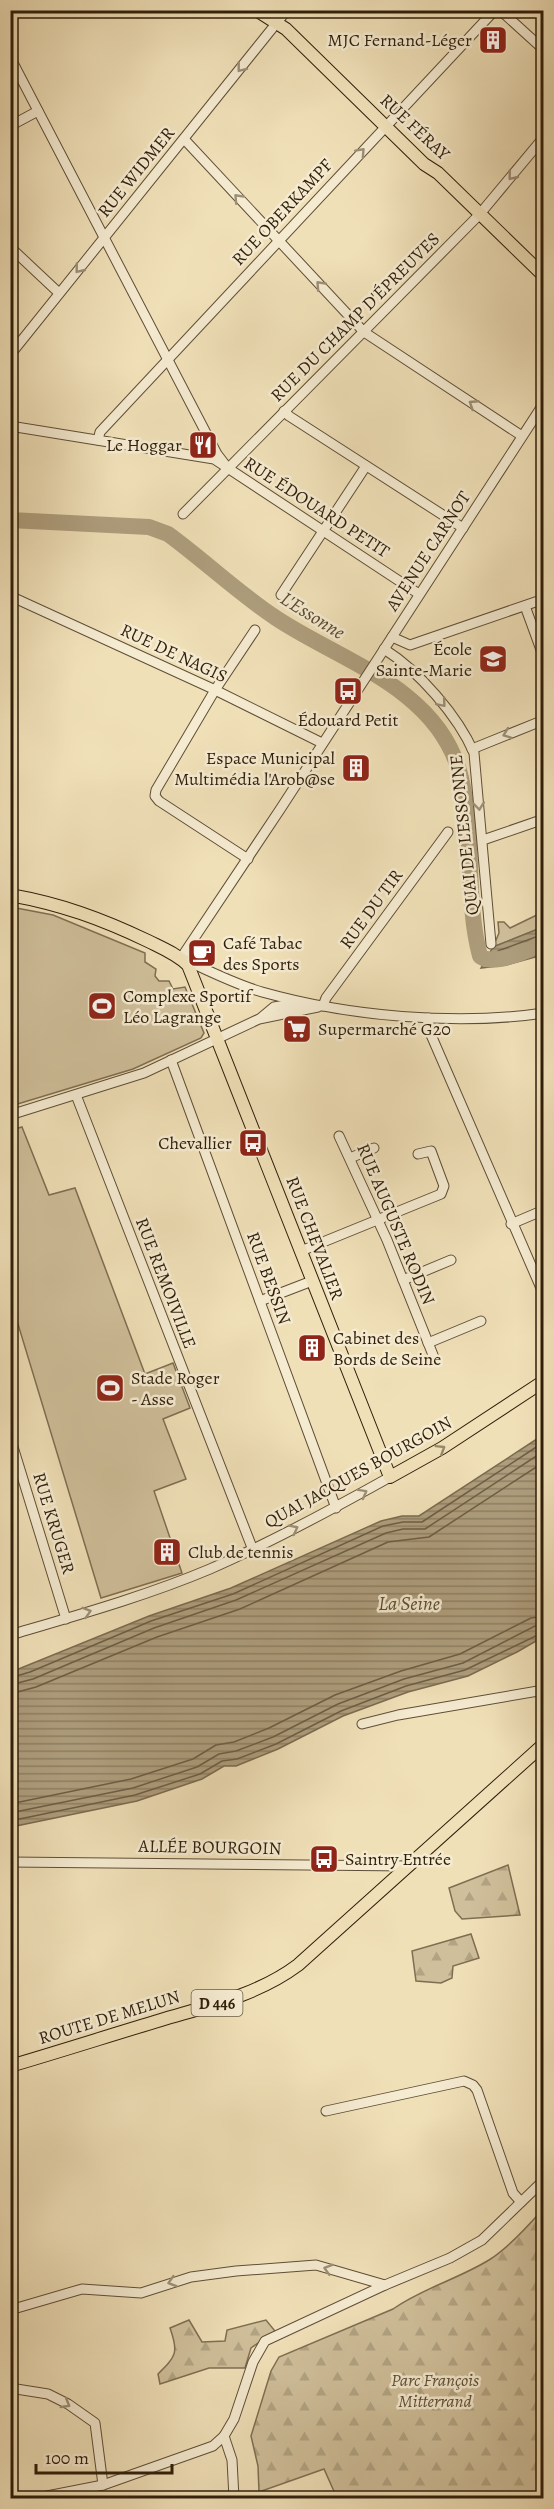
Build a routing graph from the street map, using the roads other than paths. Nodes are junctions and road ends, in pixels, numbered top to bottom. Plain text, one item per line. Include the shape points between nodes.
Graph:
1 (256, 10) edge
2 (287, 10) edge
3 (495, 10) edge
4 (500, 10) edge
5 (277, 22) junction
6 (543, 50) edge
7 (10, 57) edge
8 (38, 111) junction
9 (10, 126) edge
10 (386, 126) junction
11 (543, 137) edge
12 (184, 139) junction
13 (479, 215) junction
14 (104, 237) junction
15 (278, 241) junction
16 (10, 247) edge
17 (543, 276) edge
18 (59, 293) junction
19 (364, 332) junction
20 (10, 355) edge
21 (169, 358) junction
22 (543, 403) edge
23 (284, 411) junction
24 (10, 426) edge
25 (522, 436) junction
26 (98, 440) junction
27 (366, 466) junction
28 (227, 467) junction
29 (183, 514) dead end
30 (462, 528) junction
31 (322, 531) junction
32 (419, 594) junction
33 (281, 595) dead end
34 (10, 596) edge
35 (543, 599) edge
36 (525, 606) junction
37 (255, 630) dead end
38 (392, 637) junction
39 (410, 645) junction
40 (388, 651) junction
41 (543, 658) edge
42 (215, 690) junction
43 (543, 720) edge
44 (322, 743) junction
45 (472, 748) junction
46 (543, 819) edge
47 (448, 832) dead end
48 (483, 840) junction
49 (248, 859) junction
50 (10, 895) edge
51 (491, 944) dead end
52 (182, 958) junction
53 (207, 970) junction
54 (193, 975) junction
55 (262, 992) junction
56 (303, 1002) junction
57 (323, 1006) junction
58 (274, 1007) junction
59 (543, 1013) edge
60 (428, 1018) junction
61 (259, 1019) junction
62 (219, 1042) junction
63 (171, 1060) junction
64 (76, 1095) junction
65 (10, 1115) edge
66 (339, 1136) dead end
67 (374, 1148) dead end
68 (417, 1154) dead end
69 (350, 1158) junction
70 (543, 1210) edge
71 (378, 1220) junction
72 (511, 1224) junction
73 (301, 1251) junction
74 (451, 1260) dead end
75 (403, 1280) junction
76 (312, 1281) junction
77 (543, 1295) edge
78 (260, 1301) junction
79 (481, 1321) dead end
80 (428, 1343) junction
81 (435, 1360) dead end
82 (543, 1381) edge
83 (10, 1437) edge
84 (390, 1478) junction
85 (336, 1508) junction
86 (253, 1550) junction
87 (66, 1619) junction
88 (10, 1635) edge
89 (543, 1690) edge
90 (362, 1724) dead end
91 (543, 1744) edge
92 (10, 1862) edge
93 (410, 1866) junction
94 (10, 2066) edge
95 (326, 2111) dead end
96 (543, 2180) edge
97 (521, 2202) junction
98 (385, 2285) junction
99 (10, 2310) edge
100 (10, 2388) edge
101 (224, 2436) junction
102 (103, 2485) junction
103 (37, 2499) edge
104 (234, 2499) edge

1 - 5 main road, RUE FÉRAY
2 - 5 street, RUE WIDMER
3 - 10 street, RUE OBERKAMPF
4 - 6 street
5 - 10 main road, RUE FÉRAY
5 -> 12 street, RUE WIDMER
7 - 8 street
8 - 9 street
8 - 14 street
10 - 13 main road, RUE FÉRAY
15 -> 10 street, RUE OBERKAMPF
11 -> 13 street, RUE DU CHAMP D'ÉPREUVES
12 - 14 street, RUE WIDMER
15 -> 12 street
13 - 17 main road, RUE FÉRAY
13 - 19 street, RUE DU CHAMP D'ÉPREUVES
14 -> 18 street, RUE WIDMER
14 - 21 street
19 -> 15 street
15 - 21 street, RUE OBERKAMPF
16 - 18 street
18 - 20 street, RUE WIDMER
19 - 23 street, RUE DU CHAMP D'ÉPREUVES
25 -> 19 street
21 - 26 street, RUE OBERKAMPF via 100,432
21 - 28 street
22 - 25 street, AVENUE CARNOT
23 - 27 street
23 - 28 street, RUE DU CHAMP D'ÉPREUVES
24 - 26 street
25 - 30 street, AVENUE CARNOT
26 - 28 street via 206,456
27 - 30 street
27 - 31 street
28 - 29 street, RUE DU CHAMP D'ÉPREUVES
28 - 31 street, RUE ÉDOUARD PETIT
30 - 32 street, AVENUE CARNOT
31 - 32 street, RUE ÉDOUARD PETIT
31 - 33 street
32 - 38 street, AVENUE CARNOT
34 - 42 street, RUE DE NAGIS
35 - 36 street
36 - 39 street
36 - 41 street
37 - 42 street
38 - 39 street
38 - 40 street, AVENUE CARNOT
39 - 40 street
40 - 44 street, AVENUE CARNOT via 378,658
40 -> 45 street, QUAI DE L'ESSONNE via 449,712
42 - 44 street, RUE DE NAGIS
42 - 49 street via 155,796
43 -> 45 street
44 - 49 street, AVENUE CARNOT
45 -> 48 street, QUAI DE L'ESSONNE
46 - 48 street
47 - 57 street, RUE DU TIR
48 - 51 street, QUAI DE L'ESSONNE
49 - 52 street, AVENUE CARNOT
50 - 52 main road via 70,908
52 - 53 street
52 - 54 main road, RUE CHEVALIER
53 - 54 street
53 - 55 street
54 - 62 main road, RUE CHEVALIER
55 - 56 street
55 - 58 street
56 - 57 street
56 - 58 street
57 - 60 street
57 - 61 street
58 - 61 street via 278,1010
59 - 60 street via 459,1020
60 - 72 street via 428,1028
61 - 62 street
62 - 63 street
62 - 73 main road, RUE CHEVALIER
63 - 64 street
63 - 78 street, RUE BESSIN
64 - 65 street
64 - 86 street, RUE REMOIVILLE
66 - 69 street, RUE AUGUSTE RODIN
67 - 69 street
68 - 71 street via 431,1152 444,1186 441,1194
69 - 71 street, RUE AUGUSTE RODIN
70 - 72 street
71 - 73 street
71 - 75 street, RUE AUGUSTE RODIN
72 - 77 street
73 - 76 main road, RUE CHEVALIER
74 - 75 street
75 - 80 street, RUE AUGUSTE RODIN
76 - 78 street
76 - 84 main road, RUE CHEVALIER
78 - 85 street, RUE BESSIN
79 - 80 street
80 - 81 street, RUE AUGUSTE RODIN
84 -> 82 main road, QUAI JACQUES BOURGOIN
83 - 87 street, RUE KRUGER
85 -> 84 street, QUAI JACQUES BOURGOIN
86 -> 85 street, QUAI JACQUES BOURGOIN
87 -> 86 street, QUAI JACQUES BOURGOIN via 117,1604
87 - 88 street, QUAI JACQUES BOURGOIN
89 - 90 street via 398,1714
91 - 93 main road, D 446
92 - 93 street, ALLÉE BOURGOIN
93 - 94 main road, ROUTE DE MELUN / D 446 via 297,1965 266,1986
95 - 97 street via 464,2081 471,2083 477,2090 513,2193
96 - 97 street
97 - 98 street via 482,2240
98 -> 99 street via 316,2265 191,2277 141,2293 82,2289
98 - 101 street via 263,2343
100 -> 102 street via 48,2394 95,2423
101 - 102 street via 213,2446
101 - 104 street via 232,2460
102 - 103 street

